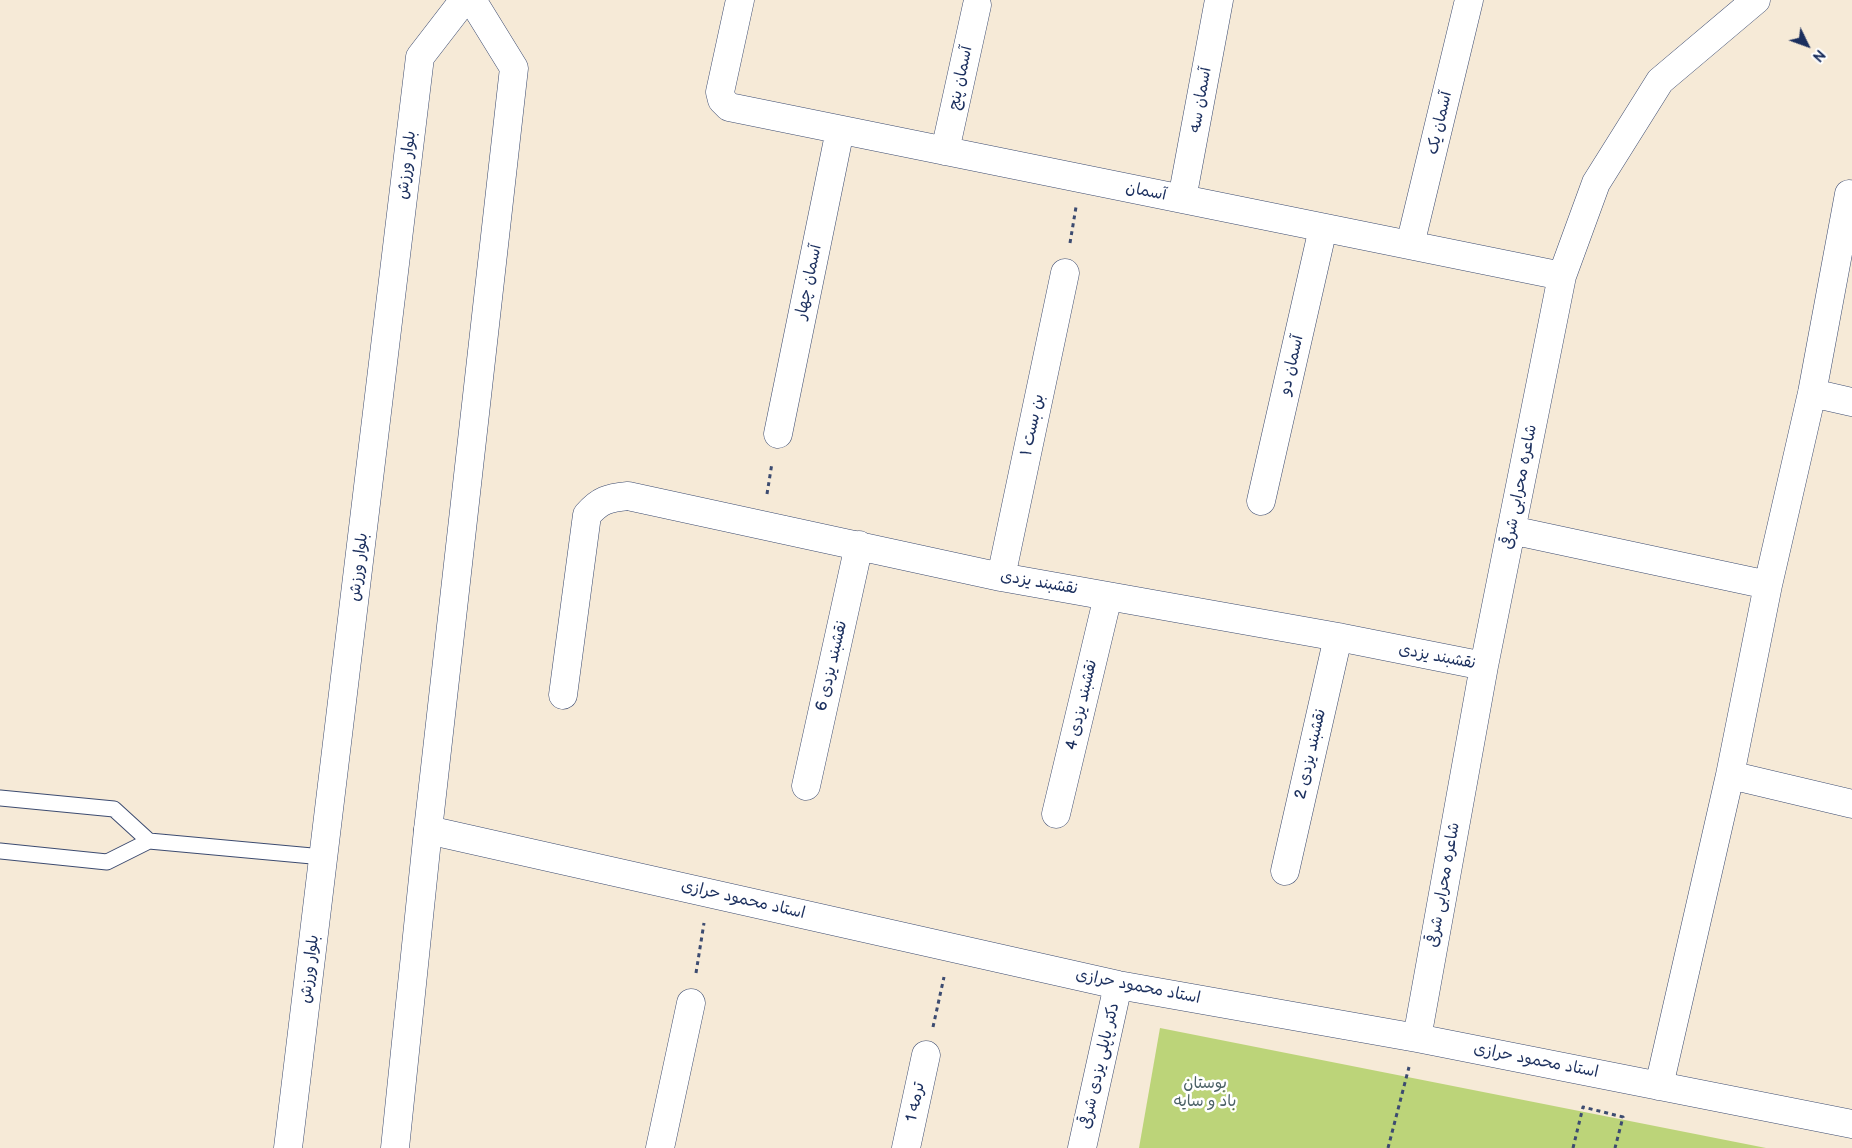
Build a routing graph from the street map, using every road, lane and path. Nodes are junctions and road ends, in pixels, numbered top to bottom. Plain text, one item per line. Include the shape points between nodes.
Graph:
1 (464, 0) edge
2 (472, 0) edge
3 (740, 0) edge
4 (1219, 0) edge
5 (1468, 0) edge
6 (1756, 0) edge
7 (977, 5) dead end
8 (840, 130) junction
9 (945, 151) junction
10 (1080, 179) junction
11 (1849, 194) dead end
12 (1182, 199) junction
13 (1323, 228) junction
14 (1410, 245) junction
15 (1065, 274) joint
16 (1562, 276) junction
17 (1812, 393) junction
18 (1852, 402) edge
19 (778, 434) joint
20 (1261, 501) dead end
21 (761, 524) junction
22 (1511, 530) junction
23 (859, 545) junction
24 (1001, 577) junction
25 (1768, 585) junction
26 (1108, 596) junction
27 (1338, 638) junction
28 (1484, 666) junction
29 (563, 695) dead end
30 (1730, 775) junction
31 (806, 786) dead end
32 (0, 798) edge
33 (1852, 804) edge
34 (1056, 814) dead end
35 (428, 830) junction
36 (149, 841) junction
37 (0, 851) edge
38 (324, 857) junction
39 (1284, 871) dead end
40 (710, 893) junction
41 (951, 947) junction
42 (1118, 985) junction
43 (691, 1003) joint
44 (1417, 1038) junction
45 (926, 1055) joint
46 (1659, 1086) junction
47 (1852, 1124) edge
48 (288, 1148) edge
49 (395, 1148) edge
50 (660, 1148) edge
51 (906, 1148) edge
52 (1082, 1148) edge
53 (1388, 1148) edge
54 (1573, 1148) edge
55 (1616, 1148) edge

1 - 38 street, بلوار ورزش via 420,57
2 - 35 street via 514,68
3 - 8 street, آسمان via 720,92 722,100 729,107
4 - 12 street, آسمان سه
5 - 14 street, آسمان یک
6 - 16 street, شاعره محرابی شرقی via 1660,81 1596,183
7 - 9 street, آسمان پنج
8 - 9 street, آسمان
8 - 19 street, آسمان چهار
9 - 10 street, آسمان
10 - 12 street, آسمان
10 - 15 path
11 - 17 street
12 - 13 street, آسمان
13 - 14 street, آسمان
13 - 20 street, آسمان دو
14 - 16 street, آسمان
15 - 24 street, بن بست ۱
16 - 22 street, شاعره محرابی شرقی
17 - 18 street
17 - 25 street
19 - 21 path
21 - 23 street, نقشبند یزدی
21 - 29 street, نقشبند یزدی via 628,496 610,498 597,504 587,515
22 - 25 street
22 - 28 street, شاعره محرابی شرقی
23 - 24 street, نقشبند یزدی
23 - 31 street, نقشبند یزدی 6
24 - 26 street, نقشبند یزدی
25 - 30 street
26 - 27 street, نقشبند یزدی
26 - 34 street, نقشبند یزدی 4
27 - 28 street, نقشبند یزدی
27 - 39 street, نقشبند یزدی 2
28 - 44 street, شاعره محرابی شرقی
30 - 33 street
30 - 46 street
32 - 36 lane via 114,809
35 - 40 street, استاد محمود حرازی
35 - 49 street
36 - 37 lane via 107,862
36 - 38 lane
38 - 48 street, بلوار ورزش
40 - 41 street, استاد محمود حرازی
40 - 43 path
41 - 42 street, استاد محمود حرازی
41 - 45 path
42 - 44 street, استاد محمود حرازی
42 - 52 street, دکتر پاپلی یزدی شرقی
43 - 50 street
44 - 46 street, استاد محمود حرازی
44 - 53 path
45 - 51 street, ترمه 1
46 - 47 street, استاد محمود حرازی
54 - 55 path via 1583,1107 1623,1117

